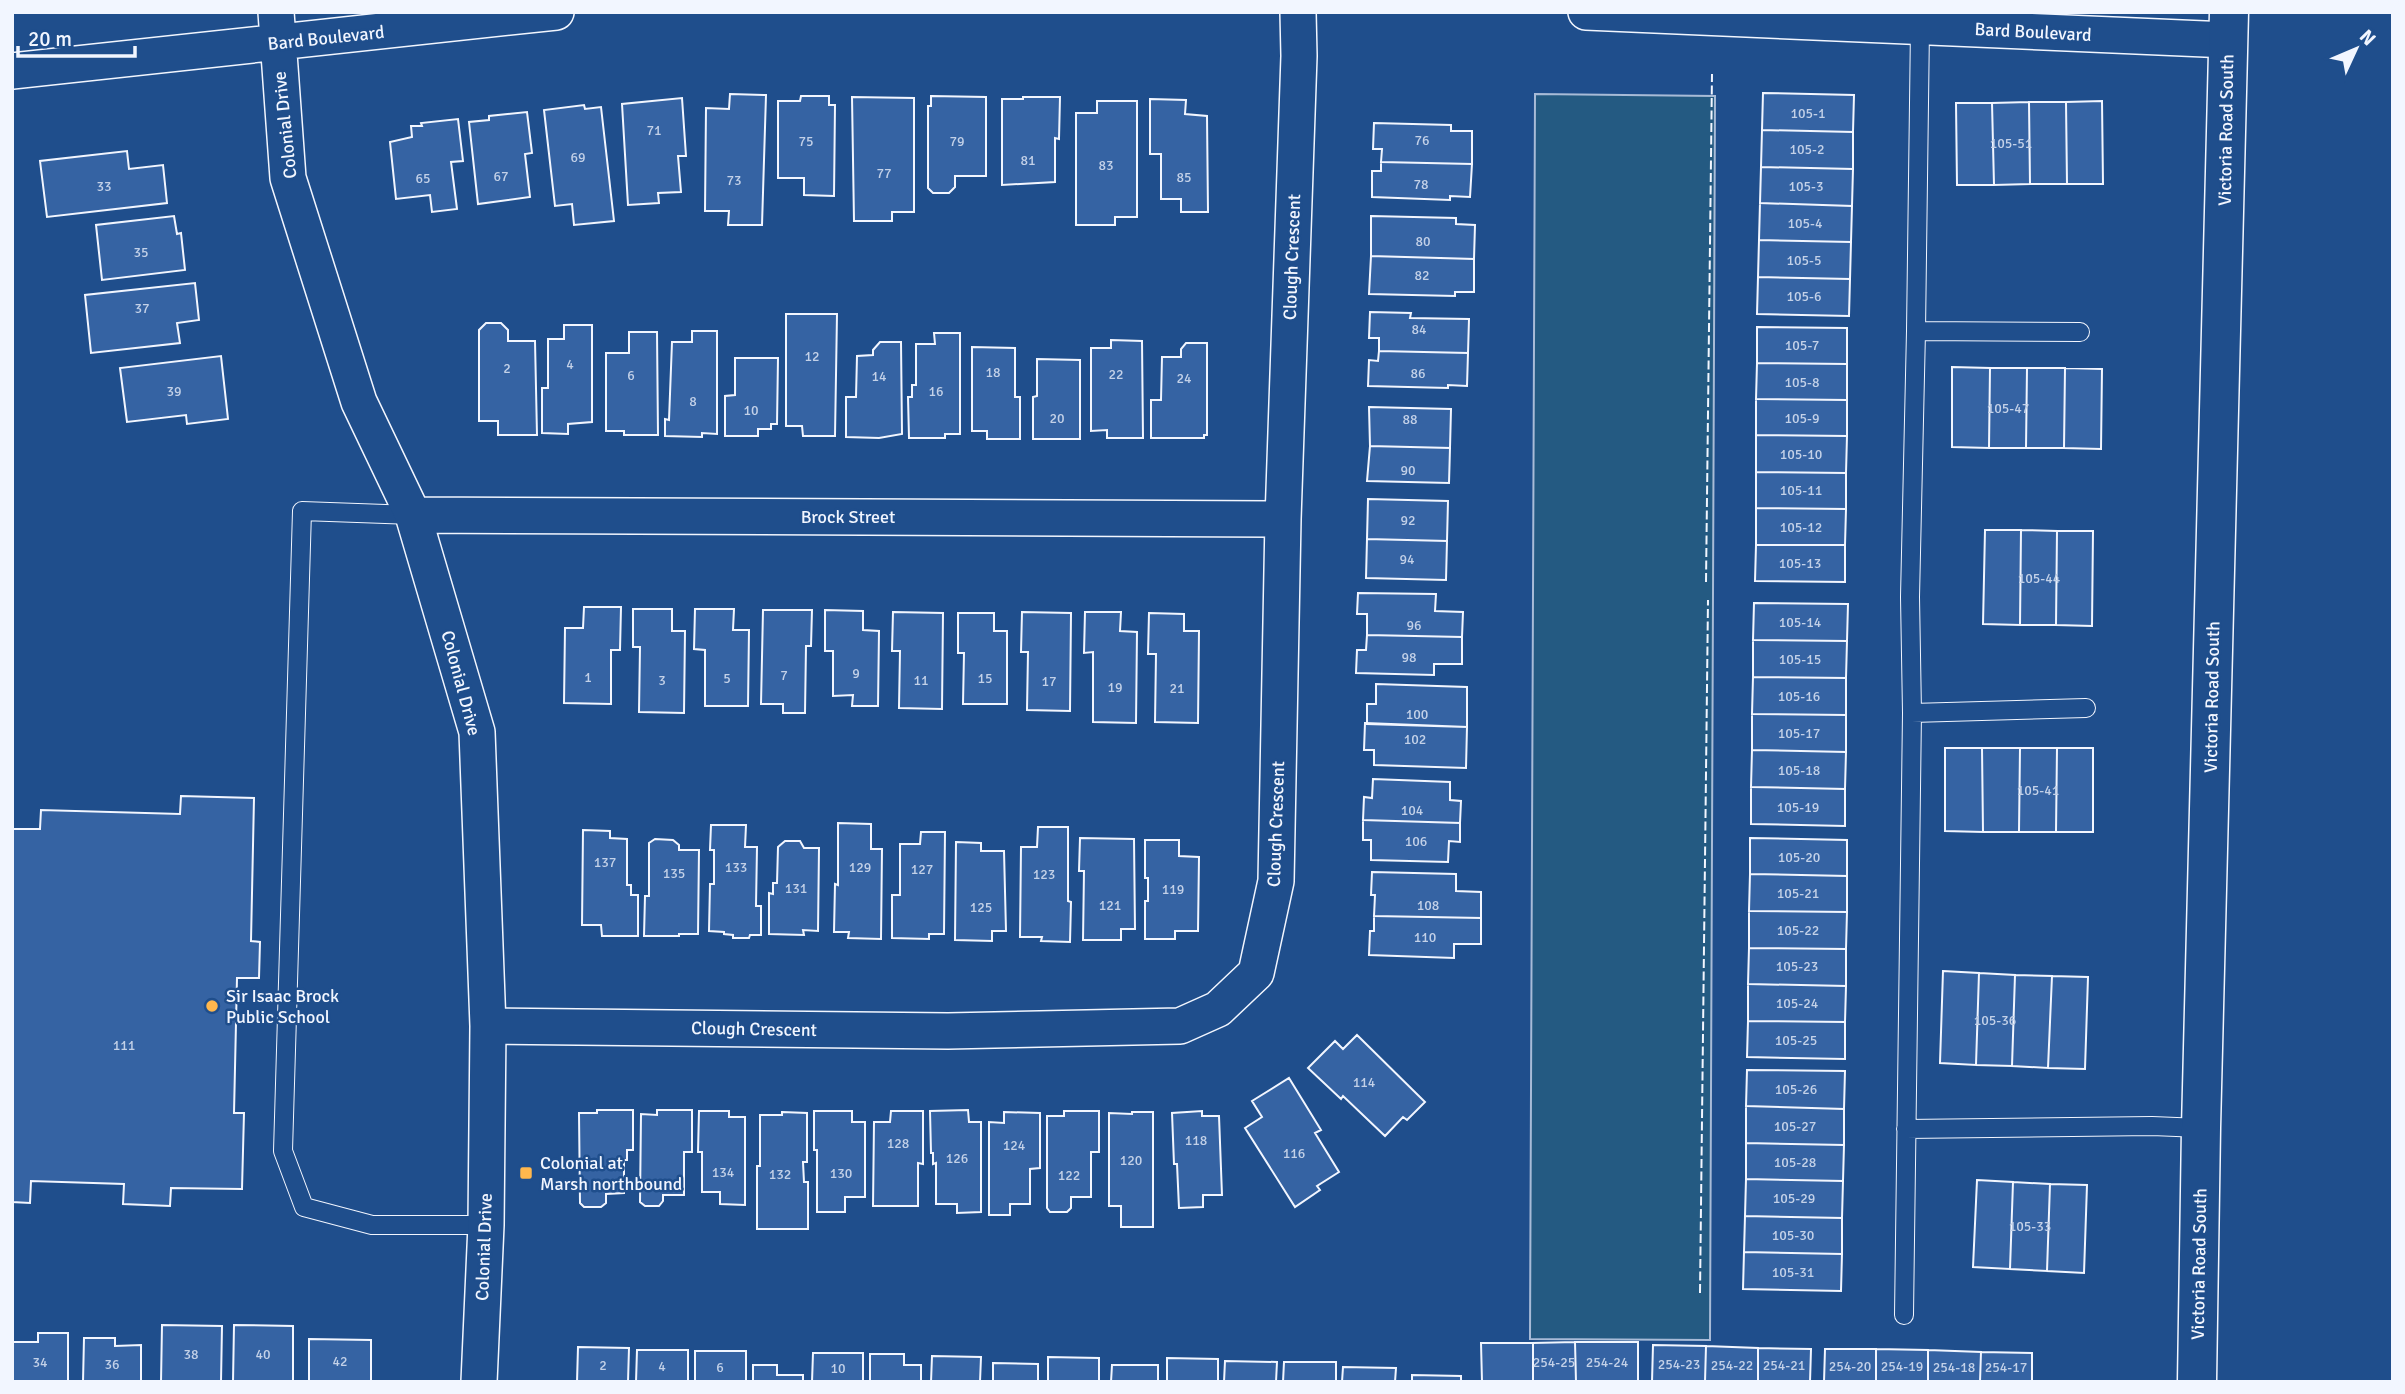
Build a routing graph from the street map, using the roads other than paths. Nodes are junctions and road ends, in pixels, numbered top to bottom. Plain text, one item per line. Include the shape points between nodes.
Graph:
1 (556, 12) edge
2 (1298, 12) edge
3 (1586, 12) edge
4 (1805, 17) edge
5 (2229, 26) edge
6 (1920, 27) junction
7 (276, 28) edge
8 (12, 71) edge
9 (1916, 331) junction
10 (2080, 332) dead end
11 (413, 515) junction
12 (1283, 519) junction
13 (2087, 708) dead end
14 (1912, 713) junction
15 (488, 1026) junction
16 (2201, 1128) junction
17 (1906, 1129) junction
18 (486, 1225) junction
19 (1904, 1315) dead end
20 (479, 1382) edge
21 (2197, 1382) edge

1 - 7 street, Bard Boulevard
2 - 12 street, Clough Crescent
3 - 4 street, Bard Boulevard
4 - 6 street, Bard Boulevard
5 - 6 street, Bard Boulevard
5 - 16 main road, Victoria Road South
6 - 9 lane
7 - 8 street, Bard Boulevard
7 - 11 street, Colonial Drive via 288,178 359,402
9 - 10 lane
9 - 14 lane
11 - 12 street, Brock Street
11 - 15 street, Colonial Drive via 477,732
11 - 18 lane via 302,511 283,1151 304,1208 372,1225
12 - 15 street, Clough Crescent via 1276,881 1256,973 1218,1009 1180,1026 1101,1030
13 - 14 lane
14 - 17 lane
15 - 18 street, Colonial Drive
16 - 17 lane
16 - 21 main road, Victoria Road South
17 - 19 lane
18 - 20 street, Colonial Drive

